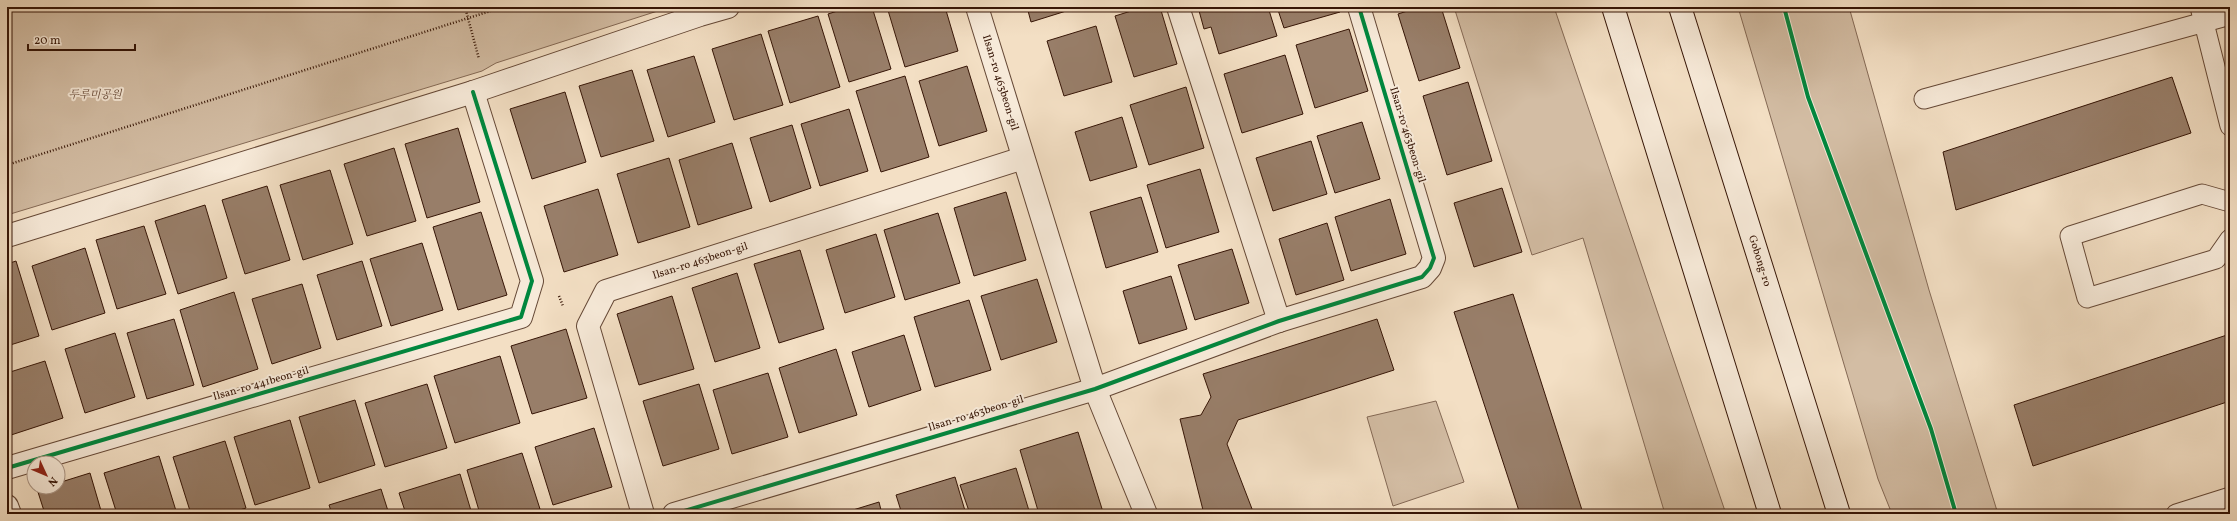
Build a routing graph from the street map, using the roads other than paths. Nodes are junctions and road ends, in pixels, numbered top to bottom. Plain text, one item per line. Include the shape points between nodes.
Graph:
1 (728, 7) edge
2 (977, 7) edge
3 (1178, 7) edge
4 (1359, 7) edge
5 (1613, 7) edge
6 (1680, 7) edge
7 (2202, 15) edge
8 (2230, 15) edge
9 (473, 92) junction
10 (1924, 99) dead end
11 (2230, 126) edge
12 (1023, 158) junction
13 (2230, 202) edge
14 (7, 236) edge
15 (2230, 239) edge
16 (1280, 321) junction
17 (1095, 389) junction
18 (7, 468) edge
19 (2230, 497) edge
20 (7, 506) edge
21 (10, 514) edge
22 (643, 514) edge
23 (674, 514) edge
24 (1146, 514) edge
25 (1770, 514) edge
26 (1839, 514) edge
27 (2176, 514) edge

1 - 9 street
2 - 12 street, Ilsan-ro 463beon-gil
3 - 16 street
4 - 16 street, Ilsan-ro 463beon-gil via 1434,258 1422,277
5 - 25 street
6 - 26 street, Gobong-ro
7 - 8 lane
7 - 10 lane
7 - 11 lane
9 - 14 street
9 - 18 street, Ilsan-ro 441beon-gil via 532,281 520,317
12 - 17 street, Ilsan-ro 463beon-gil
12 - 22 street, Ilsan-ro 463beon-gil via 606,291 588,326
13 - 15 lane via 2202,194 2070,236 2087,298 2216,259
16 - 17 street, Ilsan-ro 463beon-gil
17 - 23 street, Ilsan-ro 463beon-gil
17 - 24 street, Ilsan-ro 463beon-gil
19 - 27 lane
20 - 21 street

